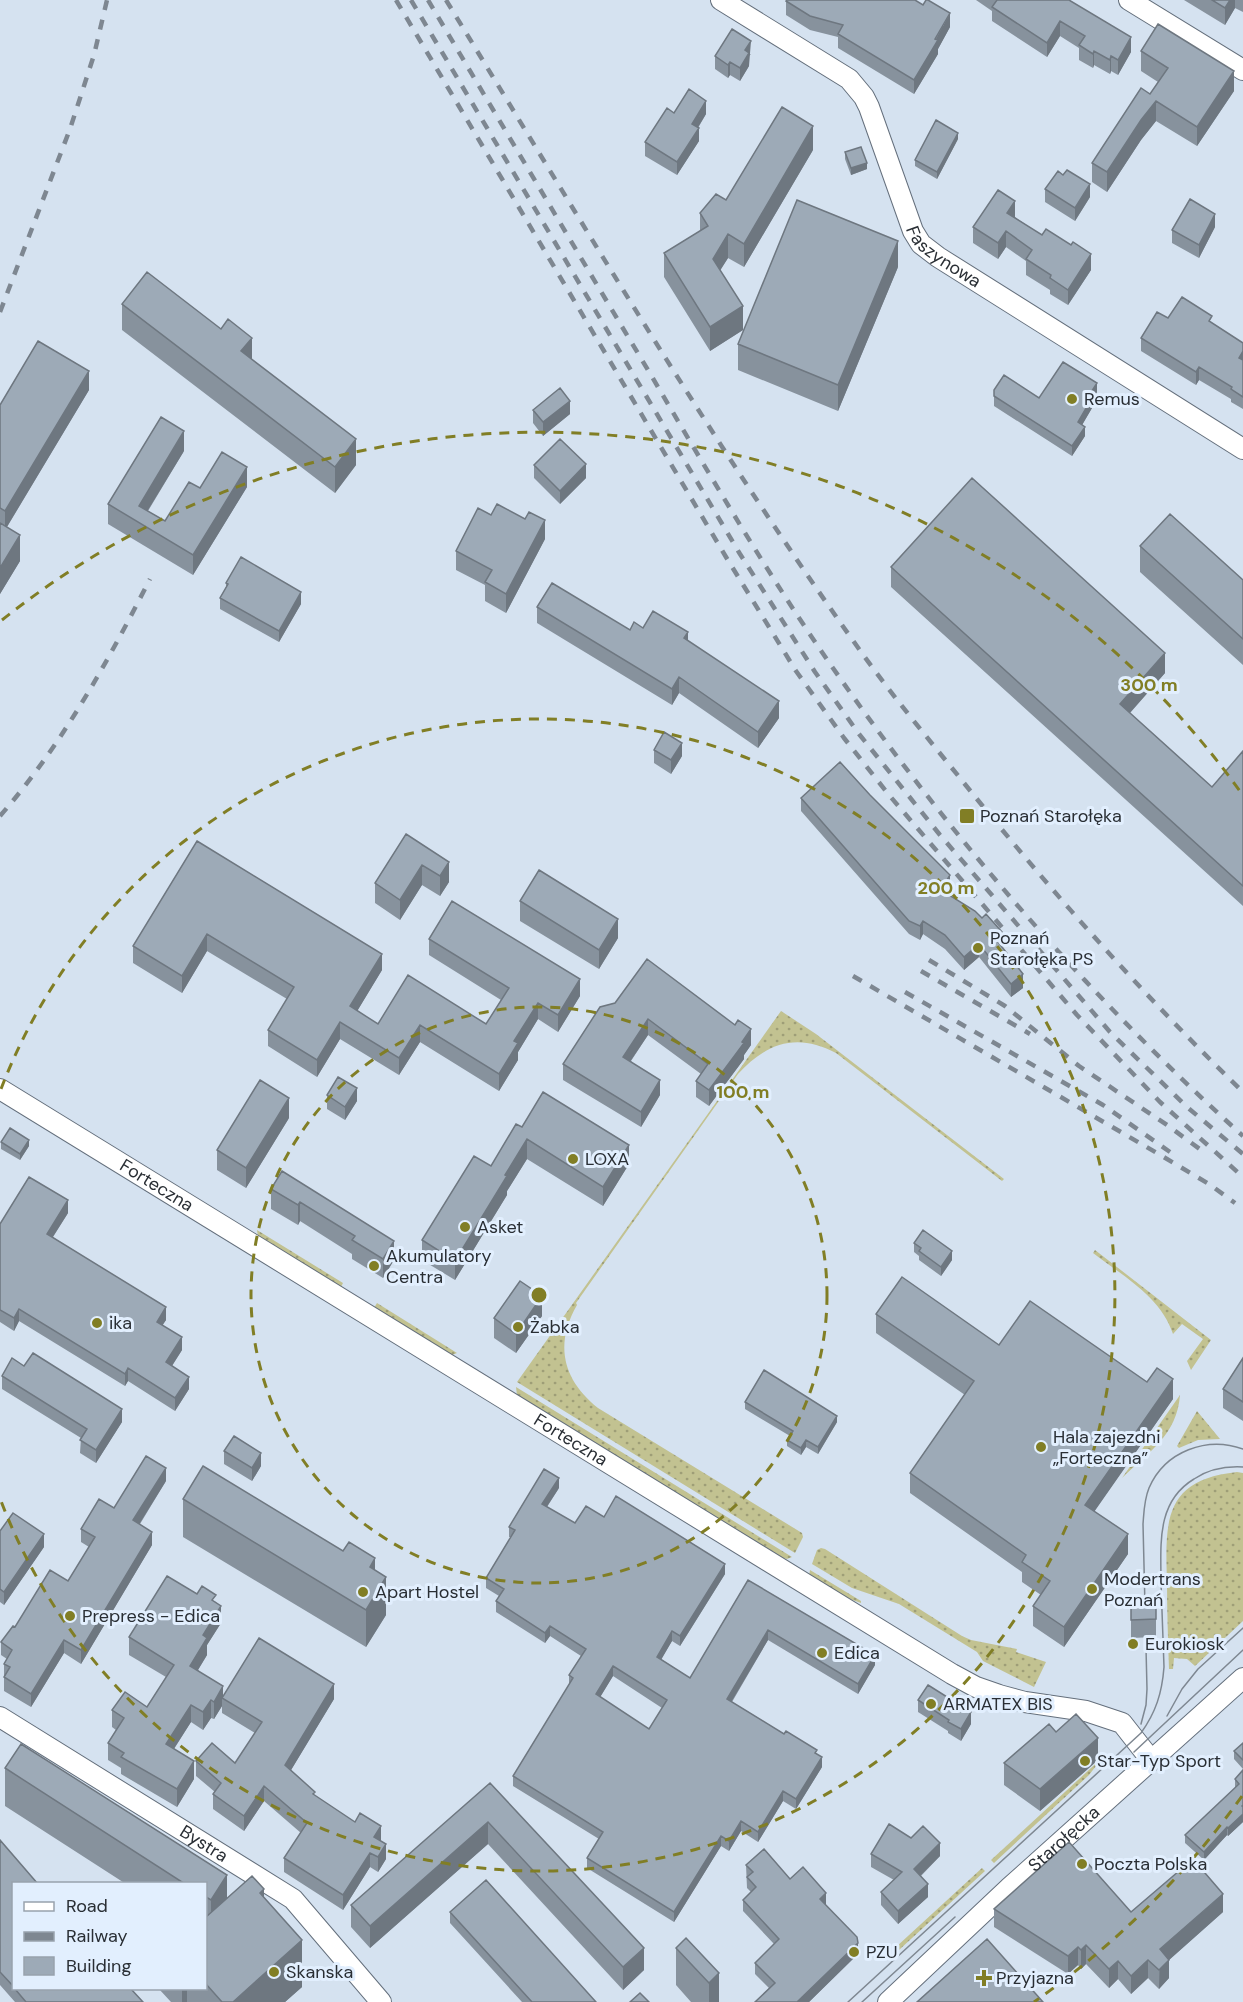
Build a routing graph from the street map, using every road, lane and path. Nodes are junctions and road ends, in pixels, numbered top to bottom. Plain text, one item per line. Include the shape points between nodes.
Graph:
1 (722, 0) edge
2 (1129, 0) edge
3 (1243, 70) edge
4 (1243, 449) edge
5 (0, 1089) edge
6 (1243, 1678) edge
7 (0, 1717) edge
8 (1151, 1760) junction
9 (381, 2002) edge
10 (888, 2002) edge

1 - 4 street, Faszynowa via 858,88 869,107 921,244
2 - 3 street
5 - 8 street, Forteczna via 952,1674 999,1695 1086,1711 1122,1723
6 - 8 street, Starołęcka
7 - 9 street, Bystra via 293,1899
8 - 10 street, Starołęcka

